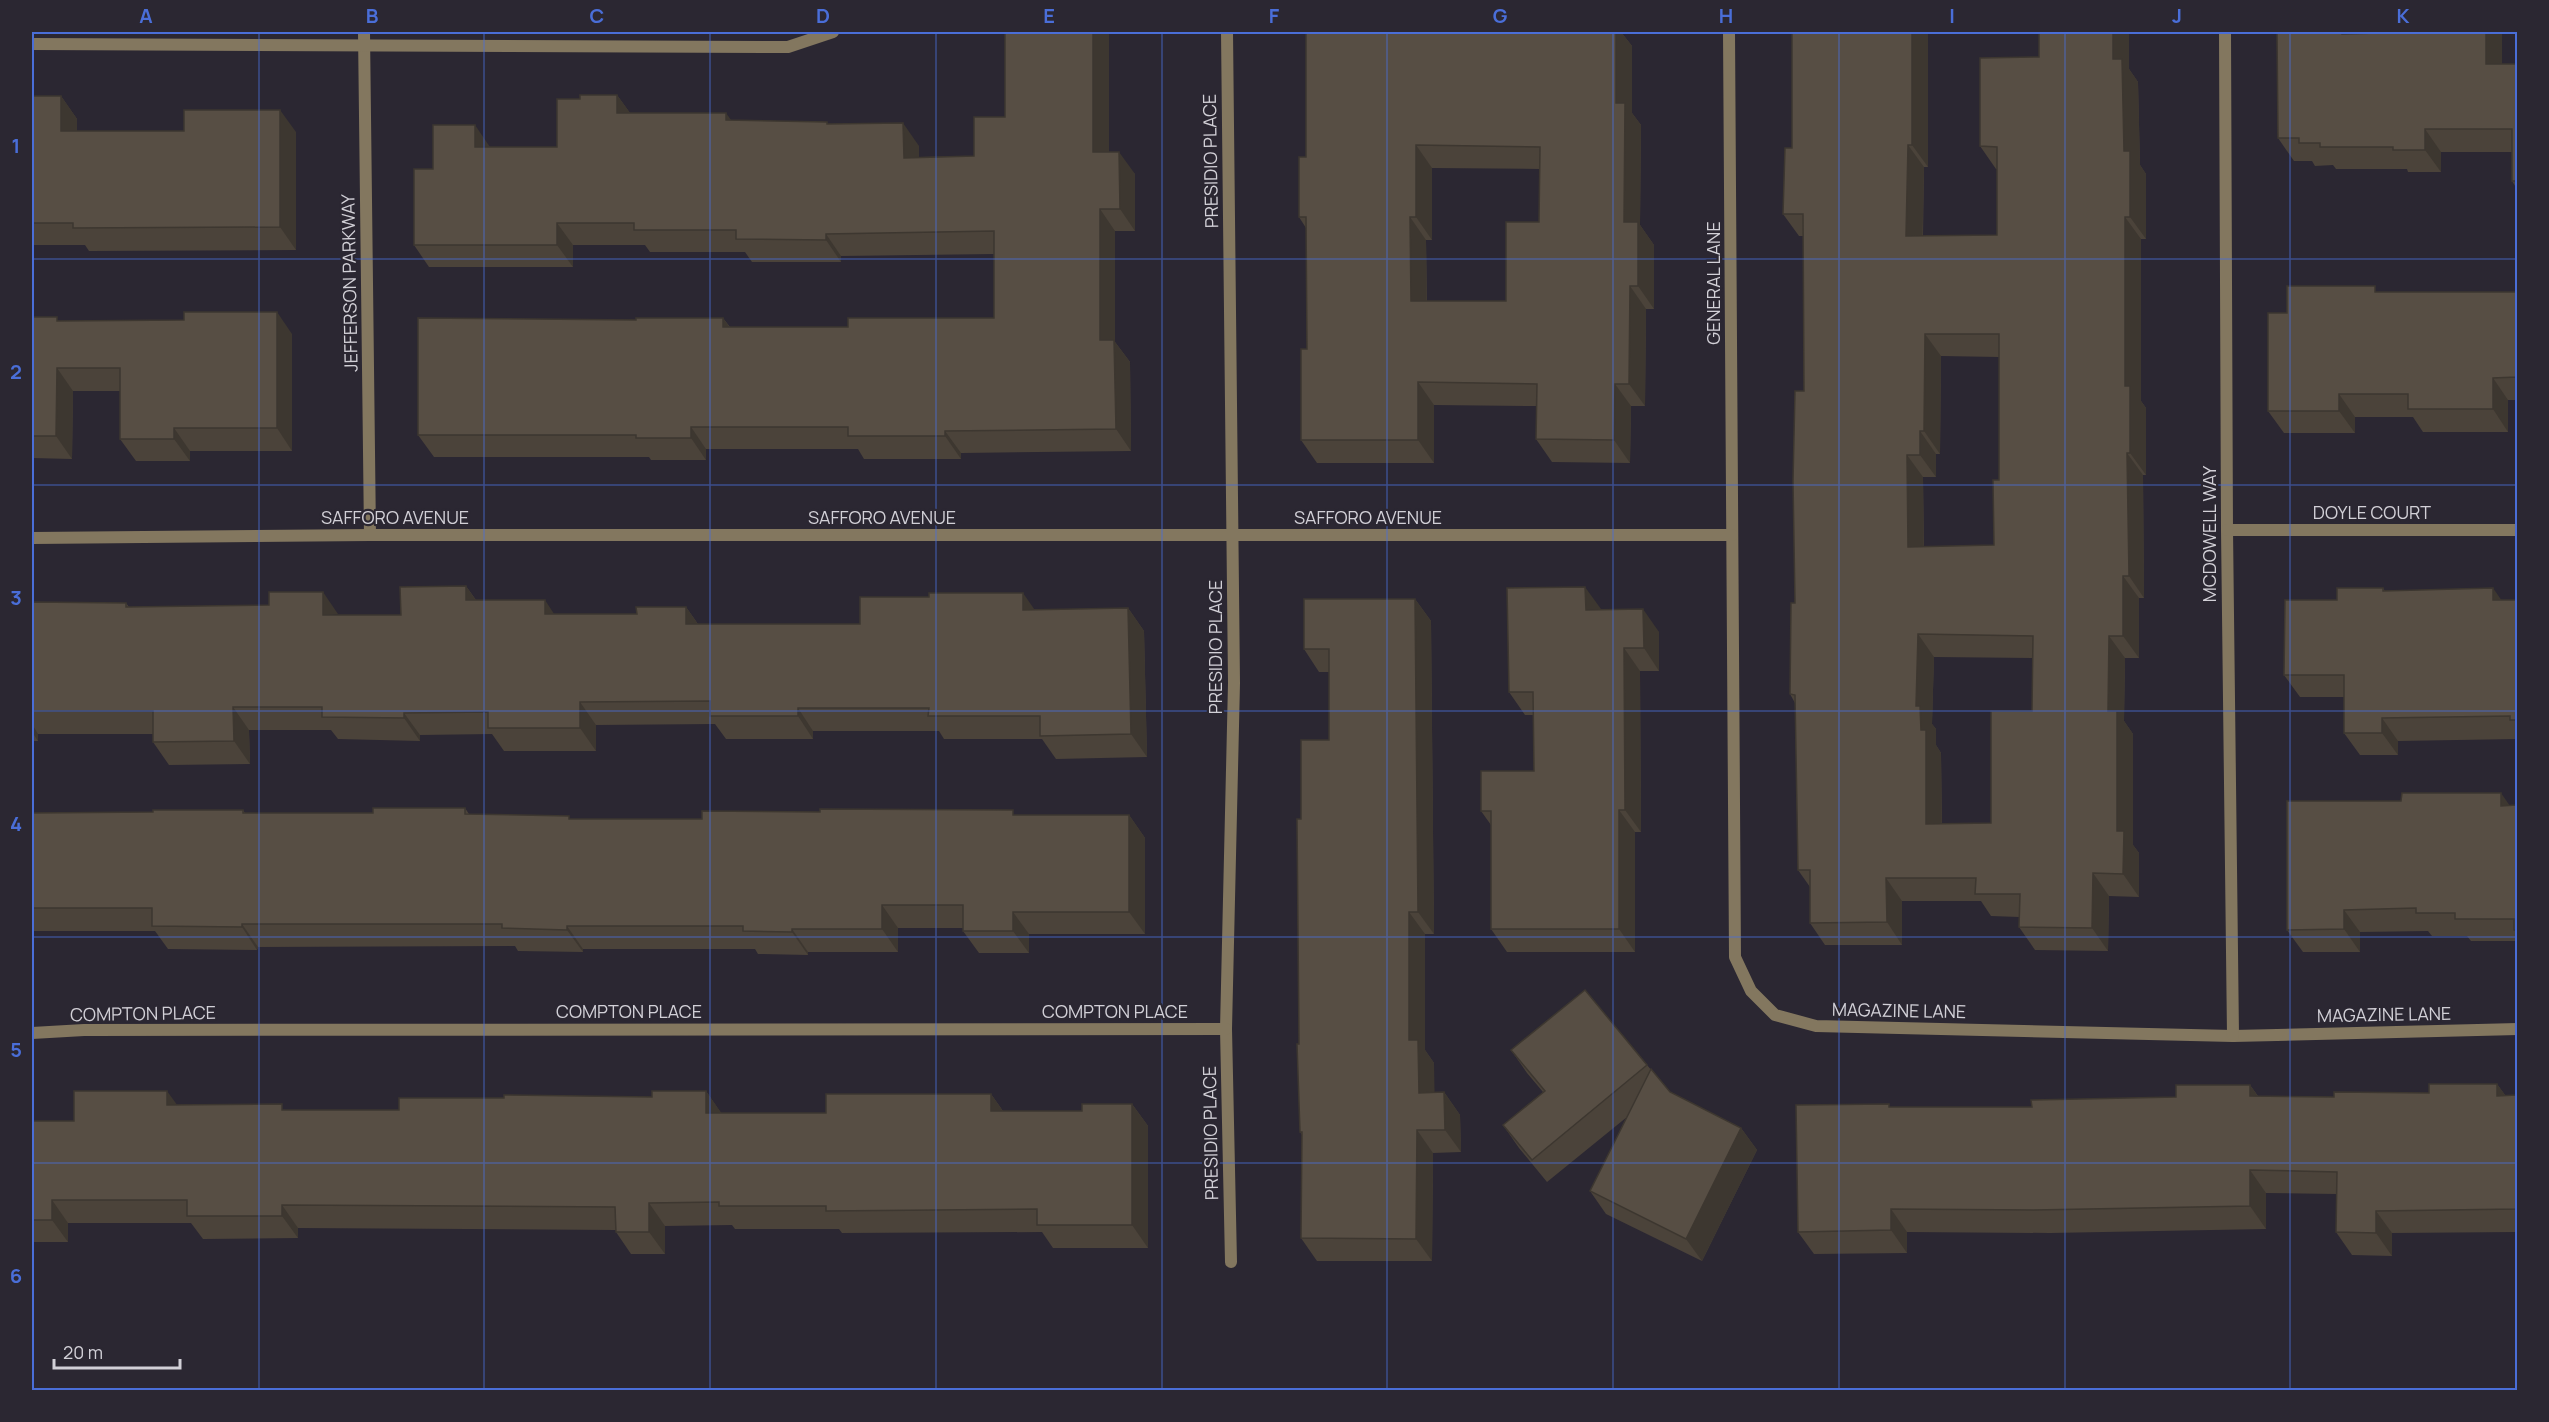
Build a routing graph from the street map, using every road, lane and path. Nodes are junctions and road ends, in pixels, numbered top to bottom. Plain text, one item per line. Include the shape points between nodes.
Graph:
1 (364, 32) edge
2 (833, 32) edge
3 (1227, 32) edge
4 (1730, 32) edge
5 (2225, 32) edge
6 (32, 44) edge
7 (364, 46) junction
8 (2226, 530) junction
9 (2517, 530) edge
10 (370, 535) junction
11 (1233, 535) junction
12 (1732, 535) junction
13 (32, 538) edge
14 (1226, 1029) junction
15 (2517, 1029) edge
16 (32, 1034) edge
17 (2233, 1036) junction
18 (1231, 1262) dead end

1 - 7 street, JEFFERSON PARKWAY
2 - 7 street via 788,47
3 - 11 street, PRESIDIO PLACE
4 - 12 street, GENERAL LANE
5 - 8 street, MCDOWELL WAY
6 - 7 street
7 - 10 street, JEFFERSON PARKWAY
8 - 9 street, DOYLE COURT
8 - 17 street, MCDOWELL WAY
10 - 11 street, SAFFORO AVENUE
10 - 13 street, SAFFORO AVENUE
11 - 12 street, SAFFORO AVENUE
11 - 14 street, PRESIDIO PLACE via 1234,683
12 - 17 street, MAGAZINE LANE via 1736,957 1751,991 1775,1015 1816,1026
14 - 16 street, COMPTON PLACE via 96,1030
14 - 18 street, PRESIDIO PLACE
15 - 17 street, MAGAZINE LANE

